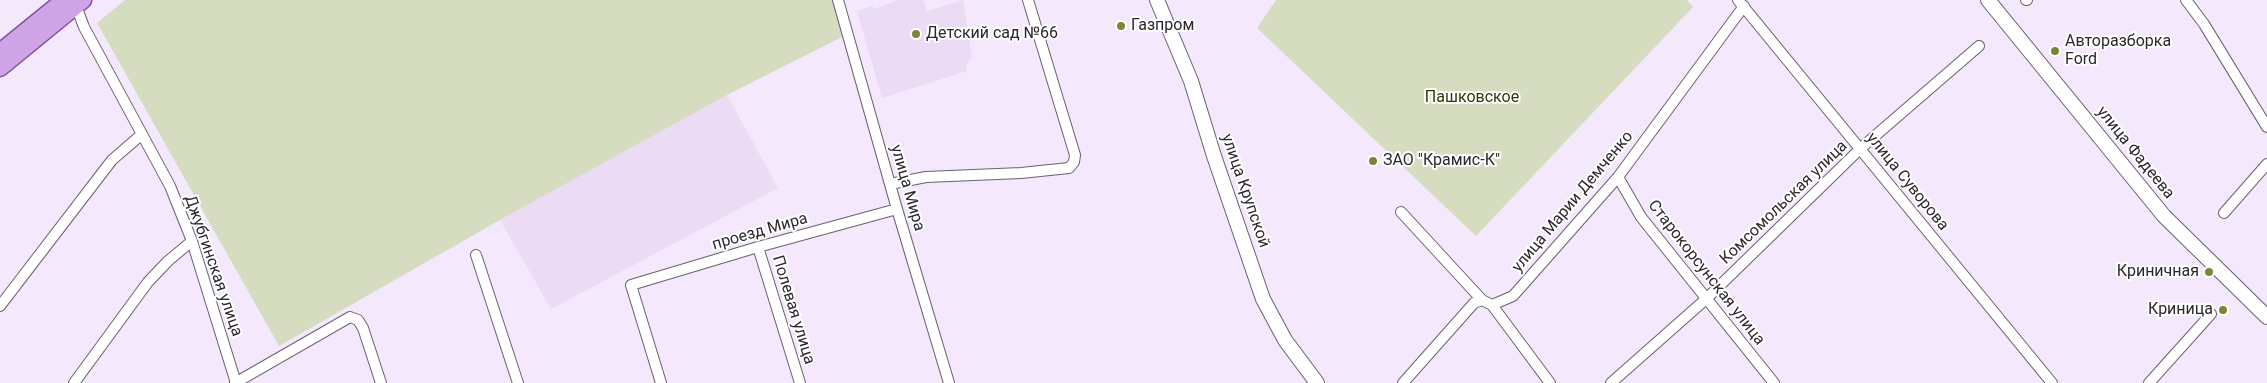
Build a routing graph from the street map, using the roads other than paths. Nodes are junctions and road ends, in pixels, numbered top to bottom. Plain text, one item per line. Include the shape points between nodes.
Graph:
1 (838, 0) edge
2 (1028, 0) edge
3 (1157, 0) edge
4 (1988, 0) edge
5 (2186, 0) edge
6 (74, 2) edge
7 (1741, 3) edge
8 (1979, 46) dead end
9 (0, 52) edge
10 (0, 68) edge
11 (2267, 127) edge
12 (141, 135) junction
13 (1861, 148) junction
14 (2267, 164) edge
15 (1618, 177) junction
16 (890, 184) junction
17 (897, 209) junction
18 (1401, 212) dead end
19 (2224, 213) dead end
20 (192, 240) junction
21 (758, 247) junction
22 (476, 255) dead end
23 (1706, 299) junction
24 (1482, 300) junction
25 (1492, 305) junction
26 (0, 306) edge
27 (2211, 314) dead end
28 (2267, 317) edge
29 (74, 383) edge
30 (235, 383) edge
31 (381, 383) edge
32 (518, 383) edge
33 (661, 383) edge
34 (800, 383) edge
35 (949, 383) edge
36 (1318, 383) edge
37 (1403, 383) edge
38 (1550, 383) edge
39 (1611, 383) edge
40 (1774, 383) edge
41 (2052, 383) edge
42 (2149, 383) edge

1 - 16 street, улица Мира
2 - 16 street via 1075,154 1074,162 1069,168 926,177
3 - 36 main road, улица Крупской via 1192,81 1263,299 1285,340
4 - 28 main road, улица Фадеева via 2164,216
5 - 11 street
6 - 9 main road
6 - 10 main road
6 - 12 street, Джубгинская улица
7 - 13 street, улица Суворова
7 - 15 street, улица Марии Демченко
8 - 13 street, Комсомольская улица
12 - 20 street, Джубгинская улица via 170,186
12 - 26 street via 112,160
13 - 23 street, Комсомольская улица
13 - 41 street, улица Суворова
14 - 19 street
15 - 23 street, Старокорсунская улица via 1641,218
15 - 25 street, улица Марии Демченко via 1514,296
16 - 17 street, улица Мира
17 - 21 street, проезд Мира
17 - 35 street, улица Мира
18 - 24 street
20 - 29 street via 148,282
20 - 30 street, Джубгинская улица
21 - 33 street, проезд Мира via 631,285
21 - 34 street, Полевая улица
22 - 32 street
23 - 39 street, Комсомольская улица
23 - 40 street, Старокорсунская улица
24 - 25 street
24 - 37 street via 1474,303
25 - 38 street
27 - 42 street
30 - 31 street via 350,317 358,320 363,328

